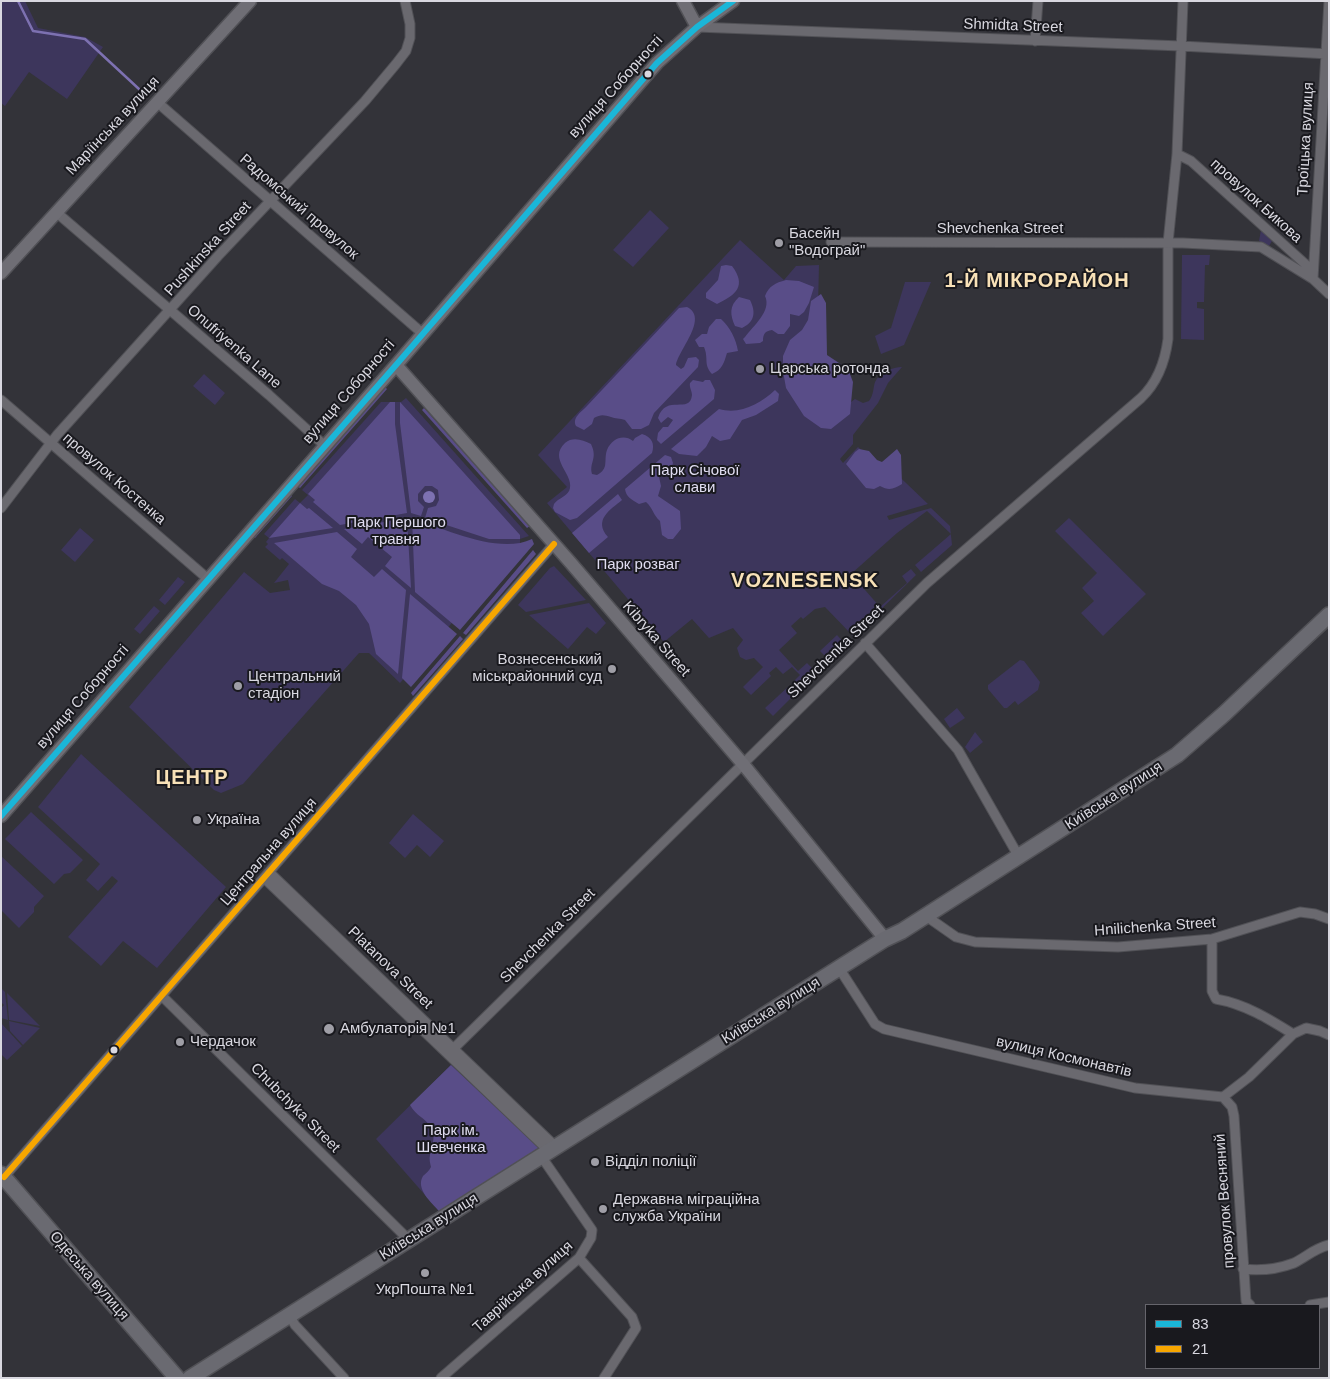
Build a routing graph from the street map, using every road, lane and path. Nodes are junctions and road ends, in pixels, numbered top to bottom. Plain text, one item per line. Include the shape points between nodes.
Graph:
1 (250, 1) edge
2 (405, 1) edge
3 (683, 1) edge
4 (733, 1) edge
5 (1038, 1) edge
6 (1183, 1) edge
7 (1328, 1) edge
8 (697, 27) junction
9 (1035, 41) junction
10 (1181, 46) junction
11 (1327, 54) edge
12 (157, 102) junction
13 (1177, 154) junction
14 (271, 200) junction
15 (56, 212) junction
16 (831, 242) dead end
17 (1168, 243) junction
18 (1, 273) edge
19 (1313, 275) junction
20 (1329, 294) edge
21 (170, 310) junction
22 (422, 333) junction
23 (396, 365) junction
24 (1, 400) edge
25 (52, 443) junction
26 (324, 445) junction
27 (1, 508) edge
28 (554, 544) junction
29 (208, 579) junction
30 (1329, 615) edge
31 (864, 643) junction
32 (743, 764) junction
33 (1, 816) edge
34 (1019, 857) junction
35 (267, 875) junction
36 (926, 916) junction
37 (1329, 919) edge
38 (885, 939) junction
39 (1212, 939) junction
40 (839, 968) junction
41 (162, 996) junction
42 (1293, 1034) junction
43 (1329, 1035) edge
44 (451, 1051) junction
45 (1223, 1097) junction
46 (549, 1151) junction
47 (3, 1176) edge
48 (409, 1240) junction
49 (1329, 1245) edge
50 (579, 1258) junction
51 (1243, 1270) junction
52 (1329, 1302) edge
53 (1249, 1304) edge
54 (1316, 1304) edge
55 (289, 1315) junction
56 (177, 1378) edge
57 (190, 1378) edge
58 (344, 1378) edge
59 (441, 1378) edge
60 (604, 1378) edge

1 - 12 main road, Маріїнська вулиця
2 - 14 street, Pushkinska Street via 411,31 406,51 365,101
3 - 8 main road
4 - 8 main road, вулиця Соборності
5 - 9 street
6 - 10 street, Shevchenka Street
7 - 11 street, Троїцька вулиця
8 - 9 street, Shmidta Street
8 - 22 main road, вулиця Соборності via 657,63
9 - 10 street, Shmidta Street
10 - 11 street, Shmidta Street
10 - 13 street, Shevchenka Street
11 - 19 street, Троїцька вулиця
12 - 14 street, Радомський провулок
12 - 15 main road, Маріїнська вулиця
13 - 17 street, Shevchenka Street
13 - 19 street, провулок Бикова via 1192,161
14 - 21 street, Pushkinska Street
14 - 22 street, Радомський провулок
15 - 18 main road, Маріїнська вулиця
15 - 21 street, Onufriyenka Lane
16 - 17 street, Shevchenka Street
17 - 19 street, Shevchenka Street via 1261,247
17 - 31 street, Shevchenka Street via 1168,339 1166,354 1154,383 1142,398 927,583
19 - 20 street, провулок Бикова
21 - 25 street, Pushkinska Street
21 - 26 street, Onufriyenka Lane
22 - 23 main road, вулиця Соборності
23 - 26 main road, вулиця Соборності
23 - 28 main road, Kibryka Street
24 - 25 street, провулок Костенка
25 - 27 street, Pushkinska Street
25 - 29 street, провулок Костенка
26 - 29 main road, вулиця Соборності
28 - 32 main road, Kibryka Street
28 - 35 street, Центральна вулиця
29 - 33 main road, вулиця Соборності
30 - 34 main road, Київська вулиця via 1177,755
31 - 32 street, Shevchenka Street
31 - 34 street via 958,750
32 - 38 main road, Kibryka Street
32 - 44 street, Shevchenka Street
34 - 36 main road, Київська вулиця
35 - 41 street, Центральна вулиця
35 - 44 street, Platanova Street
36 - 38 main road, Київська вулиця
36 - 39 street, Hnilichenka Street via 956,937 975,942 1118,947
37 - 39 street, Hnilichenka Street via 1300,912
38 - 40 main road, Київська вулиця
39 - 42 street via 1212,991 1216,998 1255,1012
40 - 45 street, вулиця Космонавтів via 875,1024 884,1029 1135,1088
40 - 46 main road, Київська вулиця
41 - 47 street, Центральна вулиця
41 - 48 street, Chubchyka Street
42 - 43 street via 1306,1028
42 - 45 street via 1249,1077
44 - 46 street, Platanova Street
45 - 51 street, провулок Весняний via 1232,1106 1234,1116
46 - 48 main road, Київська вулиця
46 - 50 street, Таврійська вулиця via 592,1230
47 - 56 main road, Одеська вулиця
48 - 55 main road, Київська вулиця
49 - 51 street via 1293,1263 1260,1271
50 - 59 street, Таврійська вулиця
50 - 60 street via 632,1317 636,1328
51 - 53 street, провулок Весняний
52 - 54 street
55 - 57 main road, Київська вулиця
55 - 58 street

